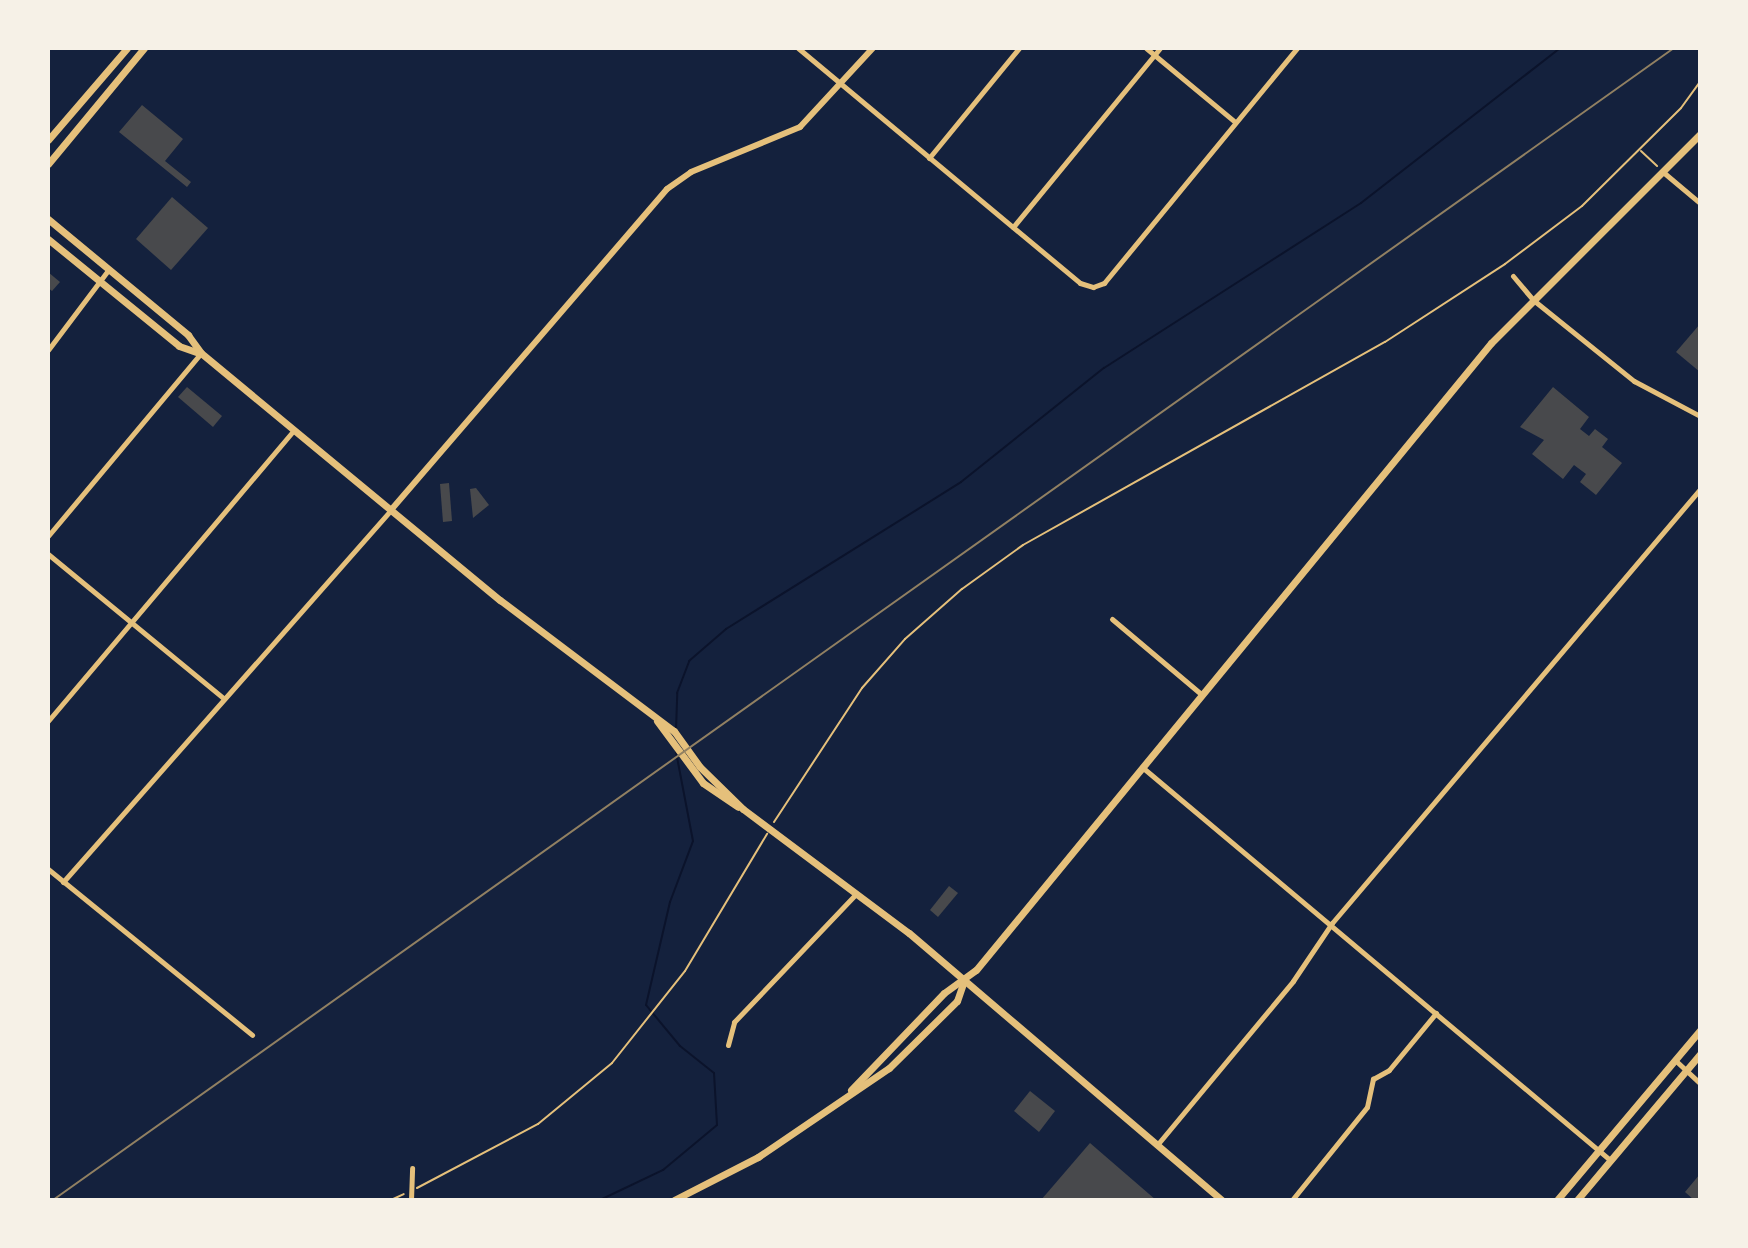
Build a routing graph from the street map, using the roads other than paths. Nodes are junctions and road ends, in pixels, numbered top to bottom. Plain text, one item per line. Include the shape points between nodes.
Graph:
1 (127, 48) edge
2 (144, 48) edge
3 (798, 48) edge
4 (873, 48) edge
5 (1019, 48) edge
6 (1146, 48) edge
7 (1160, 48) edge
8 (1297, 48) edge
9 (1154, 55) junction
10 (842, 86) junction
11 (1235, 122) junction
12 (1700, 134) edge
13 (48, 140) edge
14 (929, 158) junction
15 (48, 164) edge
16 (1663, 172) junction
17 (1700, 203) edge
18 (48, 219) edge
19 (1013, 227) junction
20 (48, 239) edge
21 (109, 269) junction
22 (1513, 276) dead end
23 (99, 281) junction
24 (1532, 299) junction
25 (48, 350) edge
26 (201, 353) junction
27 (1700, 416) edge
28 (294, 430) junction
29 (1700, 489) edge
30 (391, 510) junction
31 (48, 536) edge
32 (48, 554) edge
33 (1112, 619) dead end
34 (132, 624) junction
35 (1201, 694) junction
36 (223, 698) junction
37 (48, 721) edge
38 (1141, 766) junction
39 (48, 869) edge
40 (63, 882) junction
41 (856, 894) junction
42 (1332, 923) junction
43 (964, 981) junction
44 (1436, 1013) junction
45 (1700, 1030) edge
46 (252, 1035) dead end
47 (728, 1045) dead end
48 (1700, 1054) edge
49 (1675, 1060) junction
50 (1686, 1071) junction
51 (1700, 1083) edge
52 (851, 1090) junction
53 (1156, 1145) junction
54 (1598, 1150) junction
55 (1610, 1160) junction
56 (412, 1168) dead end
57 (411, 1200) edge
58 (674, 1200) edge
59 (1222, 1200) edge
60 (1292, 1200) edge
61 (1557, 1200) edge
62 (1577, 1200) edge

1 - 13 main road
2 - 15 main road
3 - 10 street
4 - 10 street
5 - 14 street
6 - 9 street
7 - 9 street
8 - 11 street
9 - 11 street
9 - 19 street
10 - 14 street
10 - 30 street via 785,136 691,172 667,189
11 - 19 street via 1104,283 1088,287
12 - 16 main road
14 - 19 street
16 - 17 street
16 - 24 main road
18 - 21 main road
20 - 23 main road
21 - 23 street
21 - 26 main road via 188,335
22 - 24 street
23 - 25 street
23 - 26 main road via 179,346
24 - 27 street via 1648,391
24 - 35 main road
26 - 28 main road
26 - 31 street
28 - 30 main road
28 - 34 street
29 - 42 street
30 - 36 street
30 - 41 main road via 539,632 674,731 700,767 743,809
32 - 34 street
33 - 35 street
34 - 36 street
34 - 37 street
35 - 38 main road
36 - 40 street
38 - 42 street
38 - 43 main road
39 - 40 street
40 - 46 street
41 - 43 main road
41 - 47 street via 734,1022
42 - 44 street
42 - 53 street via 1293,981
43 - 52 main road via 944,993
43 - 52 main road via 957,1001 900,1058
43 - 53 main road
44 - 54 street
44 - 60 street via 1389,1070 1373,1079 1367,1107
45 - 49 main road
48 - 50 main road
49 - 50 street
49 - 54 main road
50 - 51 street
50 - 55 main road
52 - 58 main road via 784,1140
53 - 59 main road
54 - 55 street
54 - 61 main road
55 - 62 main road
56 - 57 street

